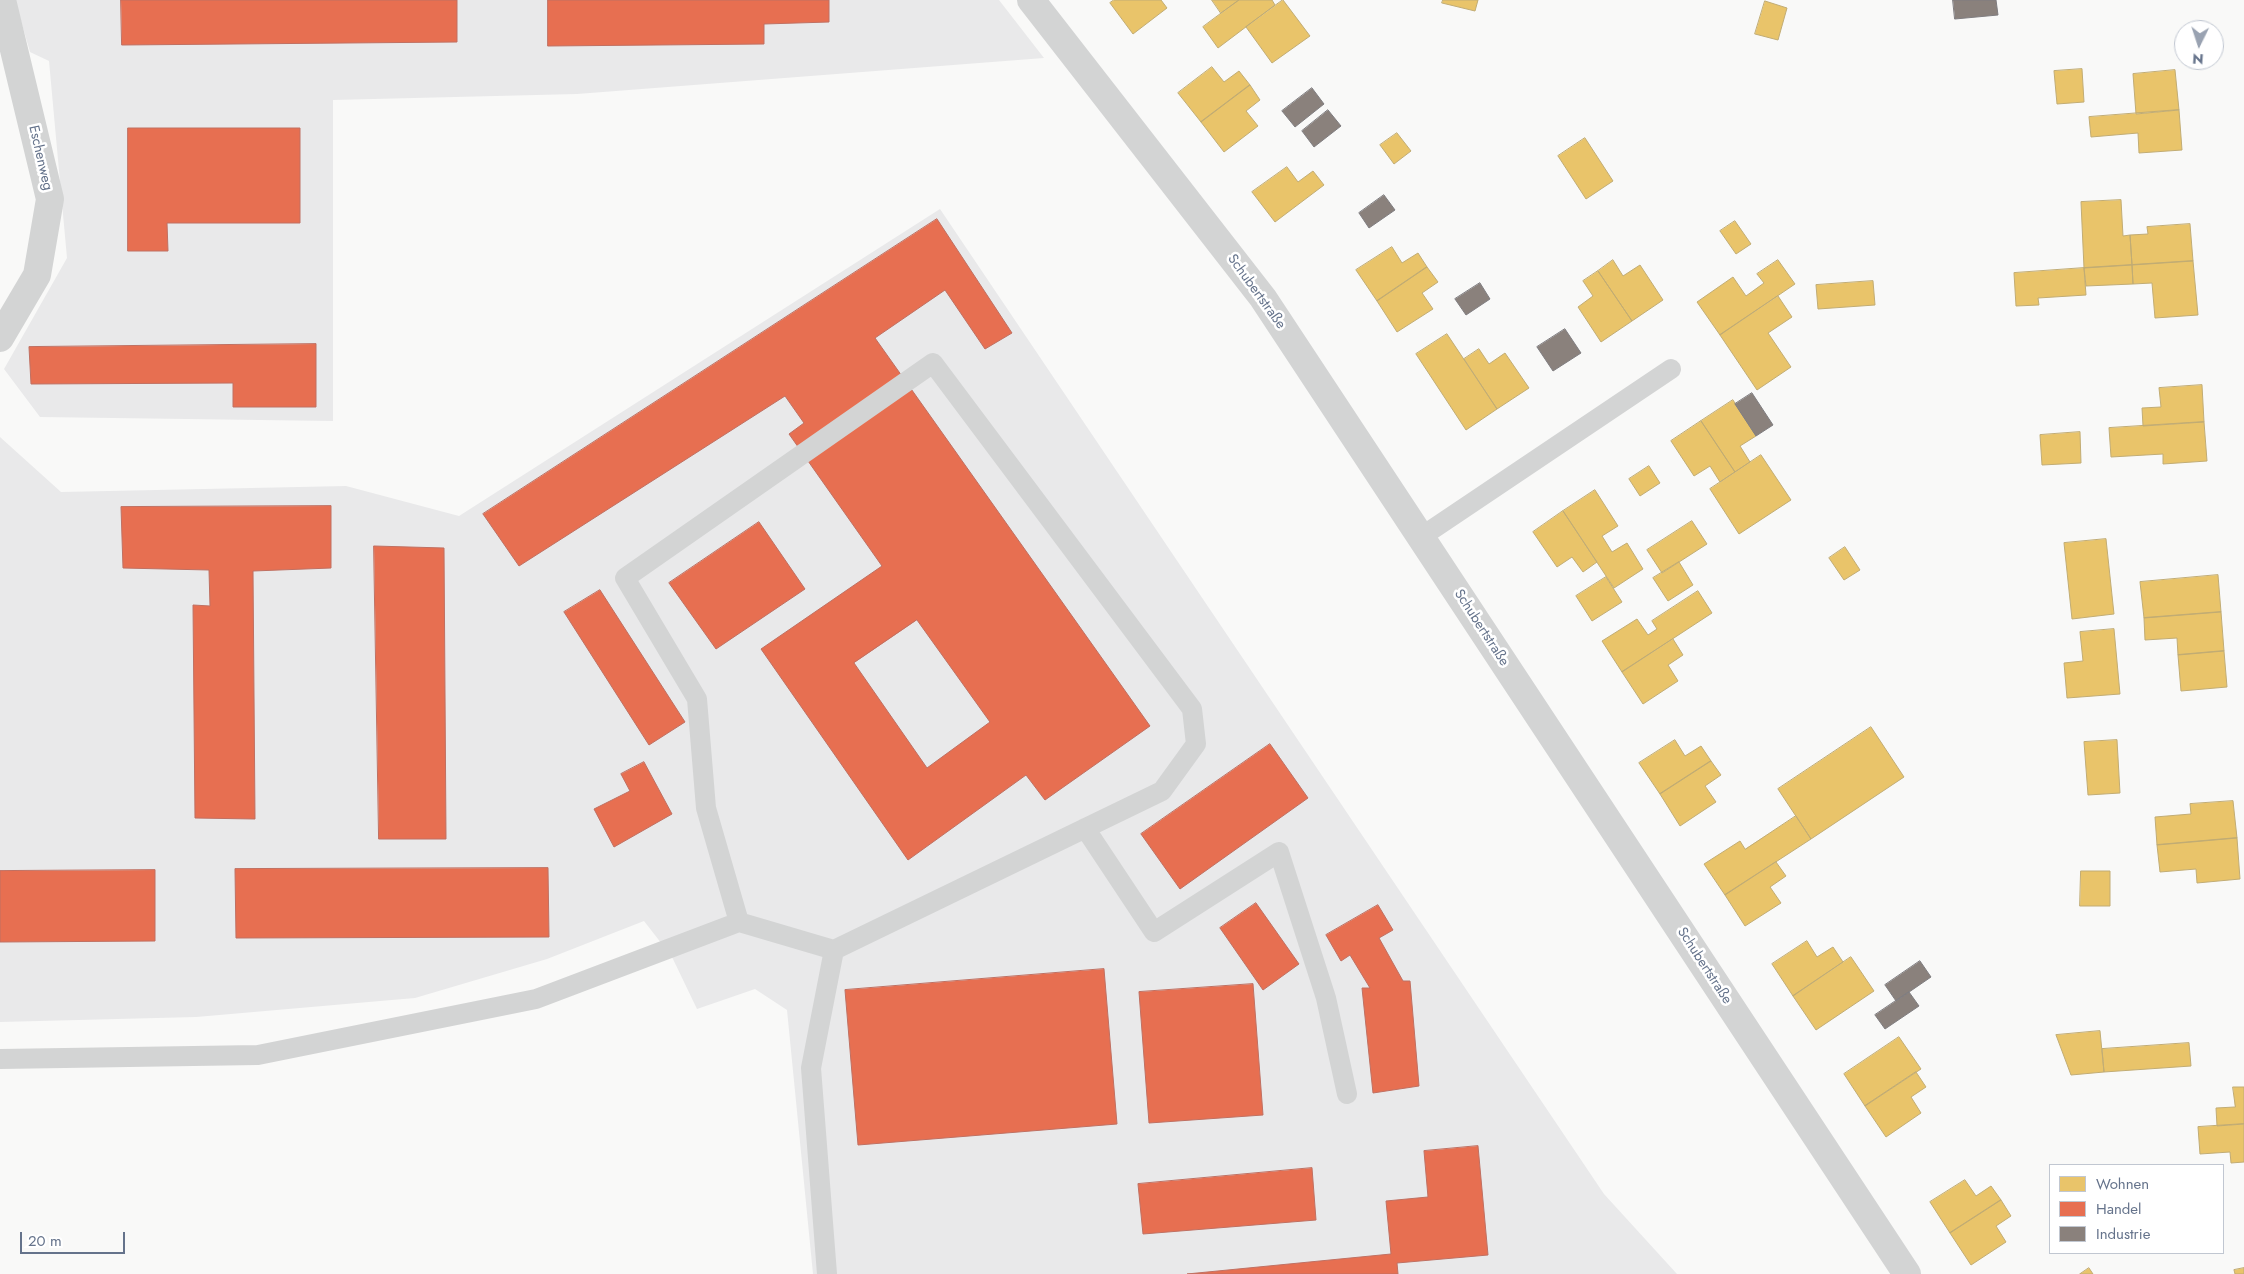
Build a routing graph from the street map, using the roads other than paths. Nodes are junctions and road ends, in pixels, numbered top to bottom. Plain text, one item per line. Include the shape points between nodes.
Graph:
1 (2, 0) edge
2 (1031, 0) edge
3 (0, 338) edge
4 (1672, 369) dead end
5 (1420, 537) junction
6 (1085, 828) junction
7 (739, 922) junction
8 (834, 950) junction
9 (0, 1059) edge
10 (1347, 1094) dead end
11 (827, 1274) edge
12 (1908, 1274) edge

1 - 3 street, Eschenweg via 50,199 37,275
2 - 5 street, Schubertstraße via 1264,298
4 - 5 lane
5 - 12 street, Schubertstraße
6 - 7 lane via 1162,791 1196,744 1192,709 933,363 625,578 697,699 706,808
6 - 8 lane
6 - 10 lane via 1154,932 1279,852 1326,998
7 - 8 lane
7 - 9 lane via 536,999 258,1055
8 - 11 lane via 811,1068

